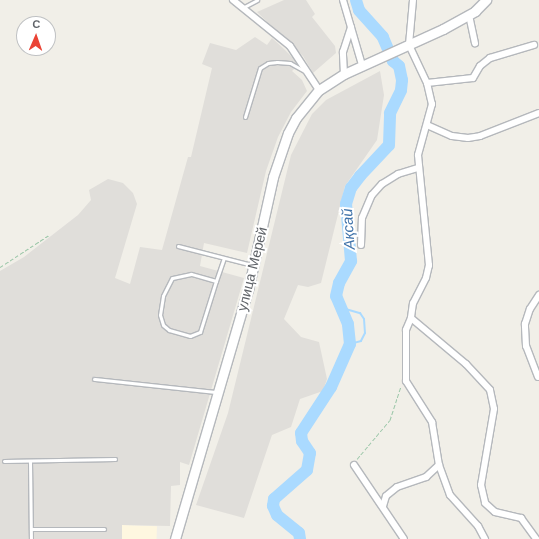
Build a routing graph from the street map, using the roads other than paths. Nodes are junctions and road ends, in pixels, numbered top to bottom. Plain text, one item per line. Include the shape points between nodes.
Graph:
1 (233, 0) edge
2 (257, 0) edge
3 (343, 0) edge
4 (413, 0) edge
5 (486, 0) edge
6 (244, 7) junction
7 (469, 15) junction
8 (351, 27) junction
9 (475, 43) dead end
10 (409, 45) junction
11 (534, 45) dead end
12 (362, 65) junction
13 (309, 74) junction
14 (344, 74) junction
15 (427, 83) junction
16 (319, 90) junction
17 (539, 114) edge
18 (245, 117) dead end
19 (427, 125) junction
20 (418, 168) junction
21 (361, 245) dead end
22 (178, 246) dead end
23 (224, 258) junction
24 (254, 266) junction
25 (216, 281) junction
26 (539, 295) edge
27 (411, 318) junction
28 (538, 377) dead end
29 (94, 379) dead end
30 (218, 392) junction
31 (115, 459) dead end
32 (30, 460) junction
33 (4, 462) dead end
34 (354, 465) road end
35 (439, 465) junction
36 (383, 506) junction
37 (31, 529) junction
38 (104, 529) dead end
39 (31, 539) edge
40 (175, 539) edge
41 (404, 539) edge
42 (485, 539) edge
43 (536, 539) edge

1 - 6 street
2 - 6 lane
3 - 8 street
4 - 10 street
5 - 7 main road, улица Мерей
6 - 13 street via 290,46
7 - 9 street
7 - 10 main road, улица Мерей
8 - 12 street
8 - 14 street via 344,52
10 - 12 main road, улица Мерей
10 - 15 street
11 - 15 street via 490,58 480,66 474,78
12 - 14 main road, улица Мерей
13 - 16 street
13 - 18 lane via 290,63 268,63 260,68
14 - 16 main road, улица Мерей
15 - 19 street via 432,104
16 - 24 main road, улица Мерей via 296,118 285,140 273,177
17 - 19 street via 468,138 447,134
19 - 20 street via 420,145
20 - 21 street via 398,174 382,184 372,195 362,218
20 - 27 street via 429,265 426,278 413,303
22 - 23 lane
23 - 24 lane
23 - 25 lane
24 - 30 main road, улица Мерей
25 - 25 lane via 200,332 190,336 169,330 163,325 160,315 162,302 172,278 191,274
26 - 28 street via 530,309 525,324 526,346
27 - 35 street via 406,330 404,373 406,381 432,422
27 - 43 street via 466,364 490,390 494,409 481,485 485,503 495,512 521,518
29 - 30 lane
30 - 40 main road, улица Мерей
31 - 32 lane
32 - 33 lane
32 - 37 lane
34 - 36 street
35 - 36 street via 426,477 397,487 386,496
35 - 42 street via 450,495 478,526
36 - 41 street
37 - 38 lane
37 - 39 lane

